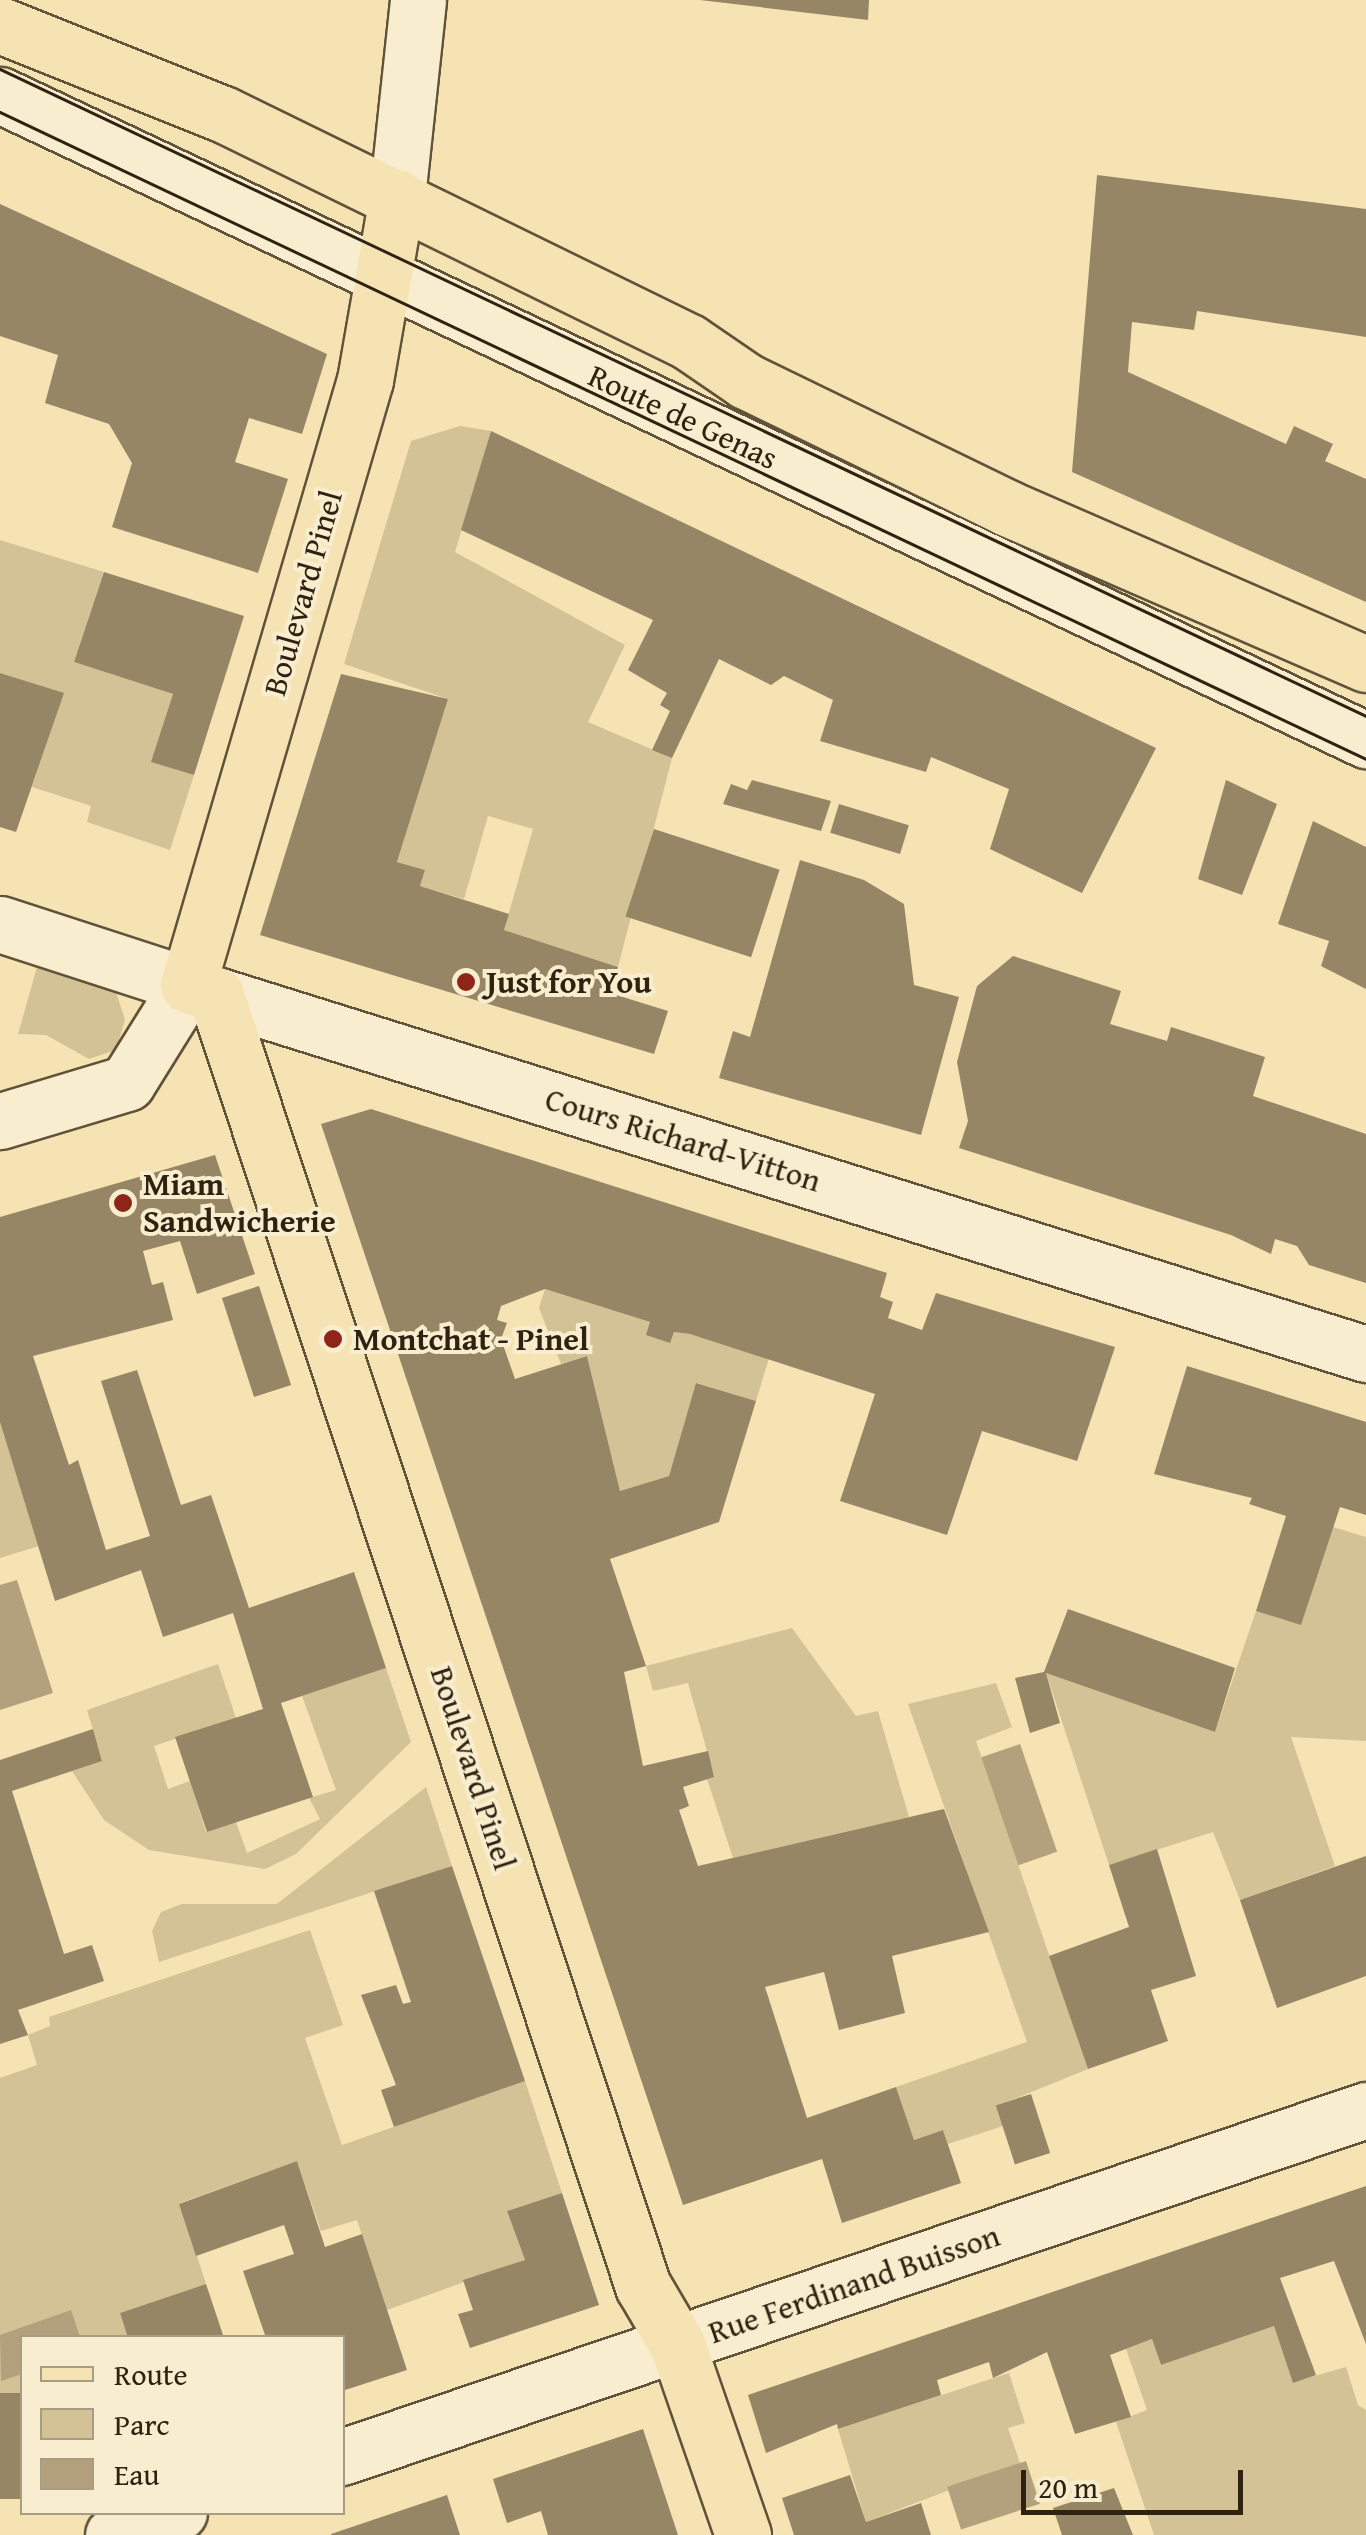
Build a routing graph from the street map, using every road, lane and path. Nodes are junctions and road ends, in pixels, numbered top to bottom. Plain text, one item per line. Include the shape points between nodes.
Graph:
1 (418, 0) edge
2 (0, 25) edge
3 (0, 94) edge
4 (396, 196) junction
5 (385, 276) junction
6 (1366, 664) edge
7 (1366, 740) edge
8 (0, 924) edge
9 (202, 990) junction
10 (0, 1121) edge
11 (1366, 1354) edge
12 (1366, 2110) edge
13 (677, 2344) junction
14 (345, 2456) edge
15 (170, 2515) edge
16 (113, 2535) edge
17 (744, 2535) edge

1 - 4 street
2 - 4 main road, Route de Genas via 222,114
3 - 5 street, Route de Genas
4 - 5 main road, Boulevard Pinel
4 - 6 main road, Route de Genas via 1007,508
5 - 7 street, Route de Genas
5 - 9 main road, Boulevard Pinel via 365,380
8 - 9 street, Cours Richard-Vitton
9 - 10 street via 127,1083
9 - 11 street, Cours Richard-Vitton
9 - 13 main road, Boulevard Pinel via 642,2286
12 - 13 street, Rue Ferdinand Buisson
13 - 14 street, Rue Ferdinand Buisson
13 - 17 main road, Boulevard Pinel
15 - 16 street

